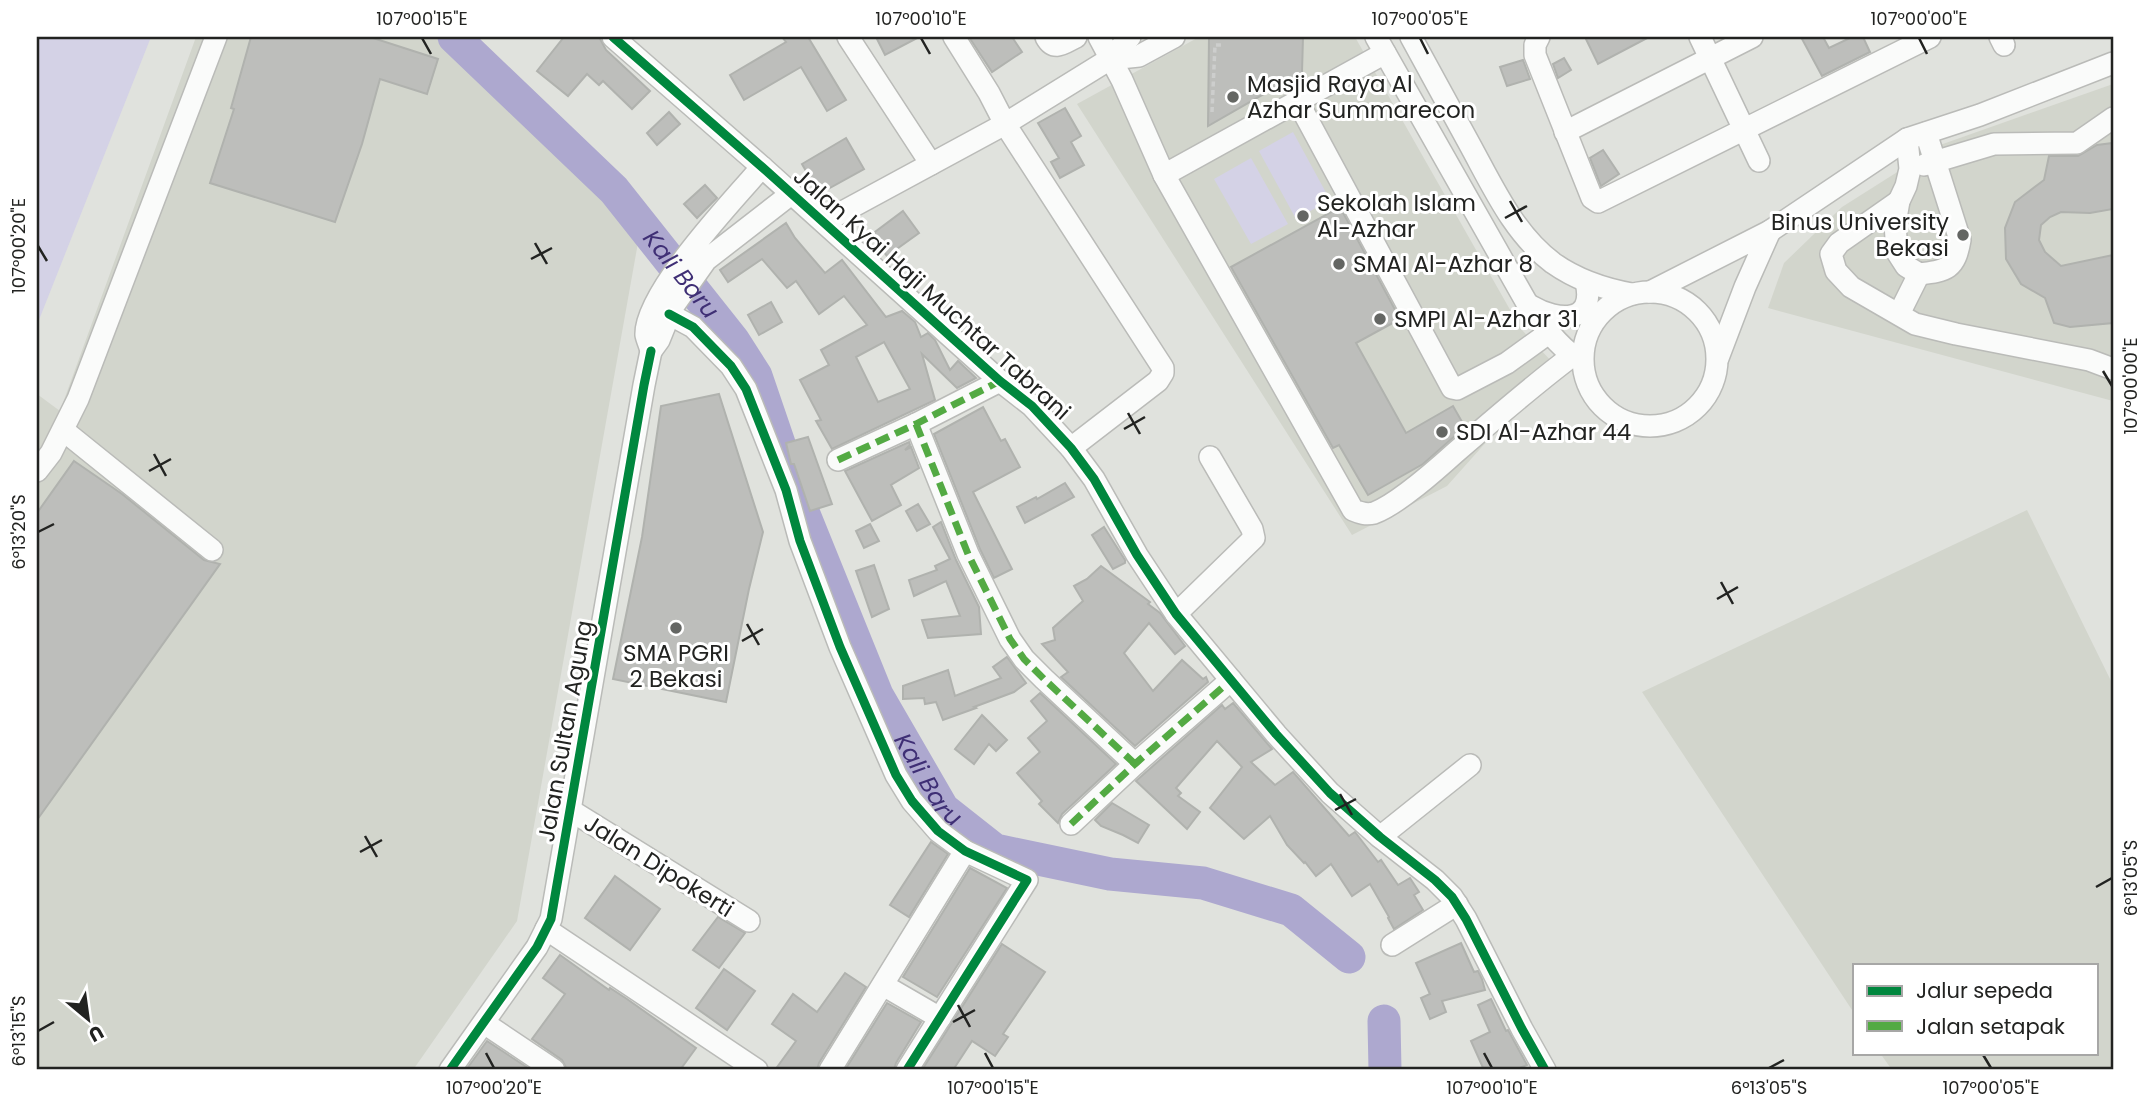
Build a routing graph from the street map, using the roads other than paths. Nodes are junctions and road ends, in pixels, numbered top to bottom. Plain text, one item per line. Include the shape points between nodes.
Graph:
1 (216, 37) edge
2 (613, 37) edge
3 (848, 37) edge
4 (954, 37) edge
5 (1046, 37) edge
6 (1076, 37) edge
7 (1099, 37) edge
8 (1130, 37) edge
9 (1174, 37) edge
10 (1411, 37) edge
11 (1539, 37) edge
12 (1700, 37) edge
13 (1752, 37) edge
14 (1930, 37) edge
15 (1380, 45) edge
16 (1710, 58) junction
17 (1110, 59) junction
18 (2113, 63) edge
19 (1298, 102) junction
20 (2113, 118) edge
21 (1005, 124) junction
22 (1744, 129) junction
23 (1564, 132) junction
24 (1917, 136) junction
25 (1759, 161) dead end
26 (1936, 162) junction
27 (931, 164) junction
28 (762, 167) junction
29 (1910, 169) junction
30 (1164, 175) junction
31 (791, 194) junction
32 (1899, 201) junction
33 (824, 222) junction
34 (1769, 231) junction
35 (699, 255) junction
36 (1919, 274) junction
37 (1586, 282) junction
38 (1641, 293) junction
39 (1528, 305) junction
40 (666, 308) junction
41 (1899, 314) junction
42 (1550, 332) junction
43 (1577, 358) junction
44 (1717, 362) junction
45 (2113, 369) edge
46 (1000, 380) junction
47 (916, 424) junction
48 (63, 430) junction
49 (1071, 448) junction
50 (1210, 457) dead end
51 (838, 460) dead end
52 (37, 471) edge
53 (212, 550) dead end
54 (1176, 614) junction
55 (1231, 680) junction
56 (1135, 764) junction
57 (1470, 765) dead end
58 (570, 810) junction
59 (1071, 824) dead end
60 (1380, 837) junction
61 (965, 851) junction
62 (1457, 904) junction
63 (749, 921) dead end
64 (546, 929) junction
65 (1392, 945) dead end
66 (883, 985) junction
67 (940, 1018) junction
68 (484, 1023) junction
69 (725, 1062) edge
70 (450, 1070) edge
71 (554, 1070) edge
72 (757, 1070) edge
73 (830, 1070) edge
74 (907, 1070) edge
75 (1545, 1070) edge

1 - 48 street
2 - 28 street, Jalan Kyai Haji Muchtar Tabrani
3 - 27 street
4 - 21 street
5 - 6 street via 1050,44 1061,46
7 - 17 street
8 - 17 street
9 - 17 street via 1139,57
10 - 37 street via 1515,223 1554,263
11 - 23 street via 1534,52
12 - 16 street
13 - 16 street
14 - 22 street
15 - 19 street
15 - 39 street
16 - 22 street
16 - 23 street
17 - 21 street
17 - 30 street
18 - 24 street
19 - 30 street
19 - 42 street via 1452,388 1507,363
20 - 26 street via 2077,143 1994,144
21 - 27 street
21 - 49 street via 1163,368 1158,381
22 - 23 street via 1598,202 1591,198
22 - 25 street
24 - 26 street
24 - 29 street
24 - 34 street
26 - 29 street
26 - 36 street via 1960,240 1951,267
27 - 33 street
28 - 31 street, Jalan Kyai Haji Muchtar Tabrani
28 - 35 street
29 - 32 street
30 - 43 street via 1356,511 1373,513 1409,491 1537,382
31 - 33 street, Jalan Kyai Haji Muchtar Tabrani
31 - 35 street
32 - 36 street via 1897,252 1906,266
32 - 41 street via 1839,243 1831,254 1836,271 1851,287
33 - 46 street, Jalan Kyai Haji Muchtar Tabrani
34 - 38 street
34 - 44 street
35 - 40 street, Jalan Sultan Agung
36 - 41 street
37 - 38 street
37 - 39 street via 1583,308 1566,318
38 - 43 street via 1612,304 1596,319
38 - 44 street via 1666,294 1693,308 1711,331
39 - 42 street
40 - 58 street, Jalan Sultan Agung via 649,361
40 - 61 street via 693,327 731,366 746,389 840,647 895,775 938,831
41 - 45 street via 1915,324
42 - 43 street
43 - 44 street via 1589,389 1607,412 1649,427 1690,413 1709,390
46 - 47 street
46 - 49 street, Jalan Kyai Haji Muchtar Tabrani
47 - 51 street
47 - 56 street via 968,554 1017,651
48 - 52 street
48 - 53 street
49 - 54 street, Jalan Kyai Haji Muchtar Tabrani
50 - 54 street via 1254,538
54 - 55 street, Jalan Kyai Haji Muchtar Tabrani
55 - 56 street
55 - 60 street, Jalan Kyai Haji Muchtar Tabrani via 1319,782
56 - 59 street
57 - 60 street
58 - 63 street, Jalan Dipokerti
58 - 64 street, Jalan Sultan Agung via 554,909
60 - 62 street, Jalan Kyai Haji Muchtar Tabrani via 1435,880
61 - 66 street
61 - 67 street via 1027,880
62 - 65 street
62 - 75 street, Jalan Kyai Haji Muchtar Tabrani
64 - 68 street, Jalan Sultan Agung
64 - 69 street
66 - 67 street
66 - 73 street
67 - 74 street
68 - 70 street, Jalan Sultan Agung
68 - 71 street
69 - 72 street

